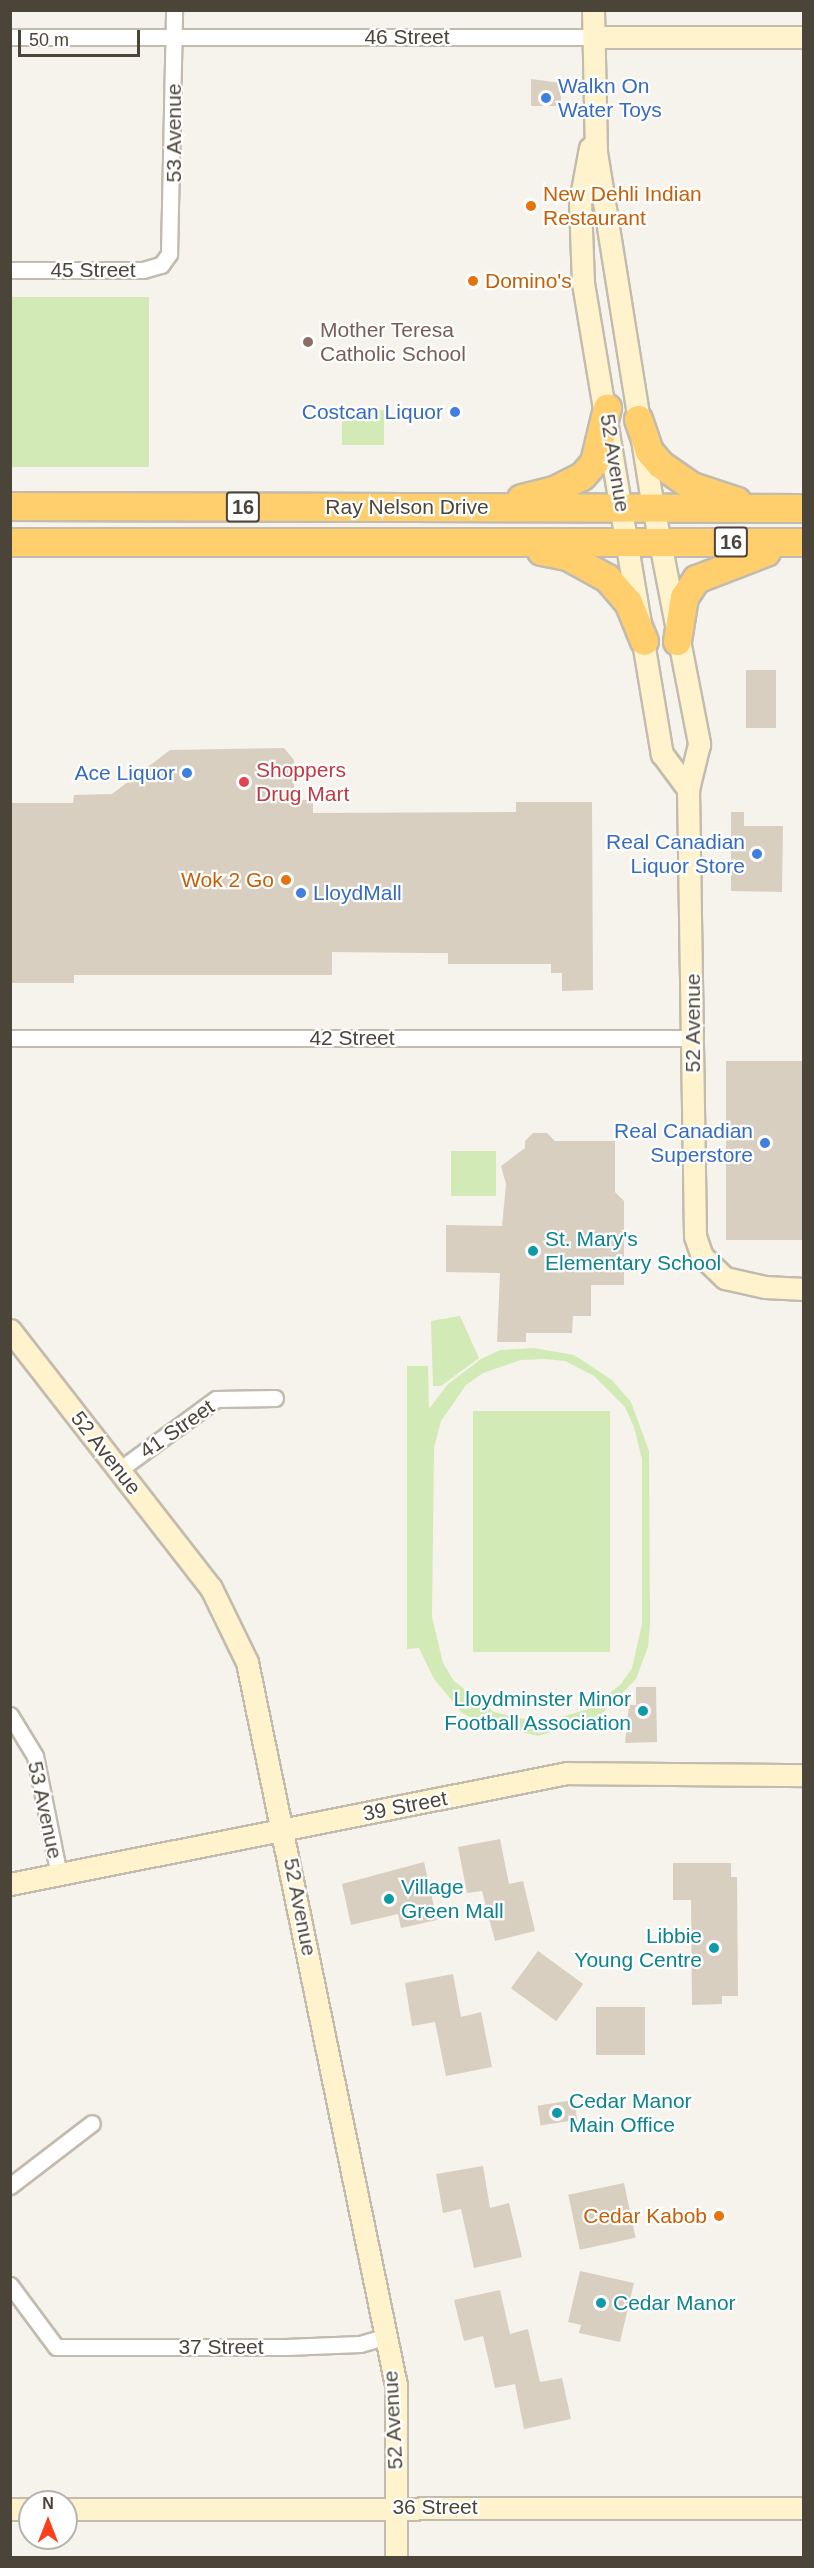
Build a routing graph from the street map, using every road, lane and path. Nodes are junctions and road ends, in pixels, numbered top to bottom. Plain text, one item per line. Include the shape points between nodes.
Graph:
1 (174, 10) edge
2 (593, 10) edge
3 (10, 37) edge
4 (174, 37) junction
5 (593, 37) junction
6 (804, 37) edge
7 (593, 130) junction
8 (169, 254) joint
9 (10, 270) edge
10 (607, 408) junction
11 (638, 419) junction
12 (10, 506) edge
13 (476, 507) junction
14 (622, 508) junction
15 (653, 508) junction
16 (804, 508) edge
17 (761, 509) junction
18 (10, 542) edge
19 (387, 542) junction
20 (499, 542) junction
21 (627, 542) junction
22 (659, 542) junction
23 (804, 543) edge
24 (346, 562) dead end
25 (644, 641) junction
26 (677, 641) junction
27 (688, 789) junction
28 (10, 1038) edge
29 (694, 1038) junction
30 (804, 1289) edge
31 (10, 1330) edge
32 (275, 1398) dead end
33 (119, 1470) junction
34 (10, 1715) edge
35 (804, 1775) edge
36 (285, 1830) junction
37 (59, 1875) junction
38 (10, 1884) edge
39 (92, 2123) dead end
40 (10, 2186) edge
41 (10, 2285) edge
42 (385, 2337) junction
43 (396, 2507) junction
44 (804, 2508) edge
45 (78, 2509) edge
46 (396, 2558) edge

1 - 4 street, 53 Avenue
2 - 5 street, 52 Avenue
3 - 4 street, 46 Street
4 - 5 street, 46 Street
4 - 8 street, 53 Avenue
5 - 6 street, 46 Street
5 - 7 street, 52 Avenue
7 - 10 street, 52 Avenue via 580,202 580,254
7 - 11 street, 52 Avenue
8 - 9 street, 45 Street via 161,264 143,270
10 - 13 highway via 594,462 582,476 543,493
10 - 14 street, 52 Avenue
11 - 15 street, 52 Avenue
11 - 17 highway via 649,451 660,464 692,486
12 - 13 highway, Ray Nelson Drive / 16
13 - 14 highway, Ray Nelson Drive / 16
14 - 15 highway, Ray Nelson Drive / 16
14 - 21 street, 52 Avenue
15 - 17 highway, Ray Nelson Drive / 16
15 - 22 street, 52 Avenue
16 - 17 highway, Ray Nelson Drive / 16
18 - 19 highway, Ray Nelson Drive / 16
19 - 20 highway, Ray Nelson Drive / 16
19 - 24 highway via 355,553
20 - 21 highway, Ray Nelson Drive / 16
20 - 25 highway via 567,556 600,572 628,602
21 - 22 highway, Ray Nelson Drive / 16
21 - 25 street, 52 Avenue
22 - 23 highway, Ray Nelson Drive / 16
22 - 26 street, 52 Avenue
23 - 26 highway via 744,557 696,579 684,597
25 - 27 street, 52 Avenue via 662,754
26 - 27 street, 52 Avenue via 699,744
27 - 29 street, 52 Avenue
28 - 29 street, 42 Street
29 - 30 street, 52 Avenue via 692,1211 702,1256 725,1278 765,1287
31 - 33 street, 52 Avenue
32 - 33 street, 41 Street via 216,1399
33 - 36 street, 52 Avenue via 211,1588 231,1624 256,1694
34 - 37 street, 53 Avenue via 35,1756
35 - 36 street, 39 Street via 567,1773
36 - 37 street, 39 Street
36 - 42 street, 52 Avenue
37 - 38 street, 39 Street
39 - 40 street
41 - 42 street, 37 Street via 56,2347 286,2347 360,2344
42 - 43 street, 52 Avenue via 396,2385
43 - 44 street, 36 Street
43 - 45 street, 36 Street
43 - 46 street, 52 Avenue

